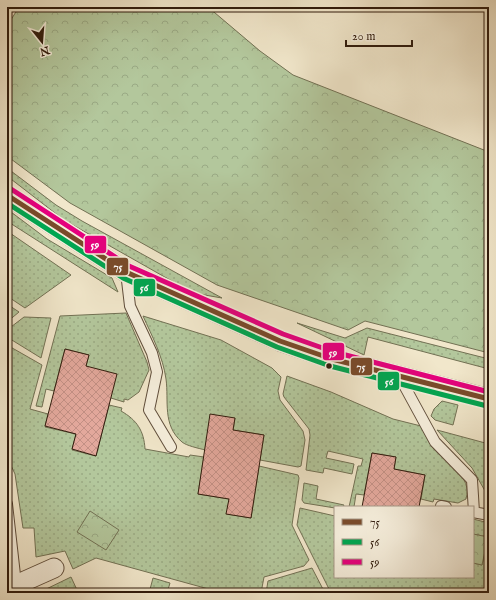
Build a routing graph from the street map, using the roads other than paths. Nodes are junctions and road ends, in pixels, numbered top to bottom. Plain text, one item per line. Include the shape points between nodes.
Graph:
1 (7, 195) edge
2 (126, 272) junction
3 (399, 376) junction
4 (489, 399) edge
5 (171, 448) dead end
6 (7, 504) edge
7 (474, 506) edge
8 (474, 512) edge
9 (489, 515) edge
10 (54, 568) dead end
11 (12, 586) edge

1 - 2 street
2 - 3 street via 280,341 332,359
2 - 5 lane via 130,306 152,353 157,372 149,410
3 - 4 street
3 - 7 lane via 435,442 472,480
6 - 11 lane
8 - 9 lane
10 - 11 street

